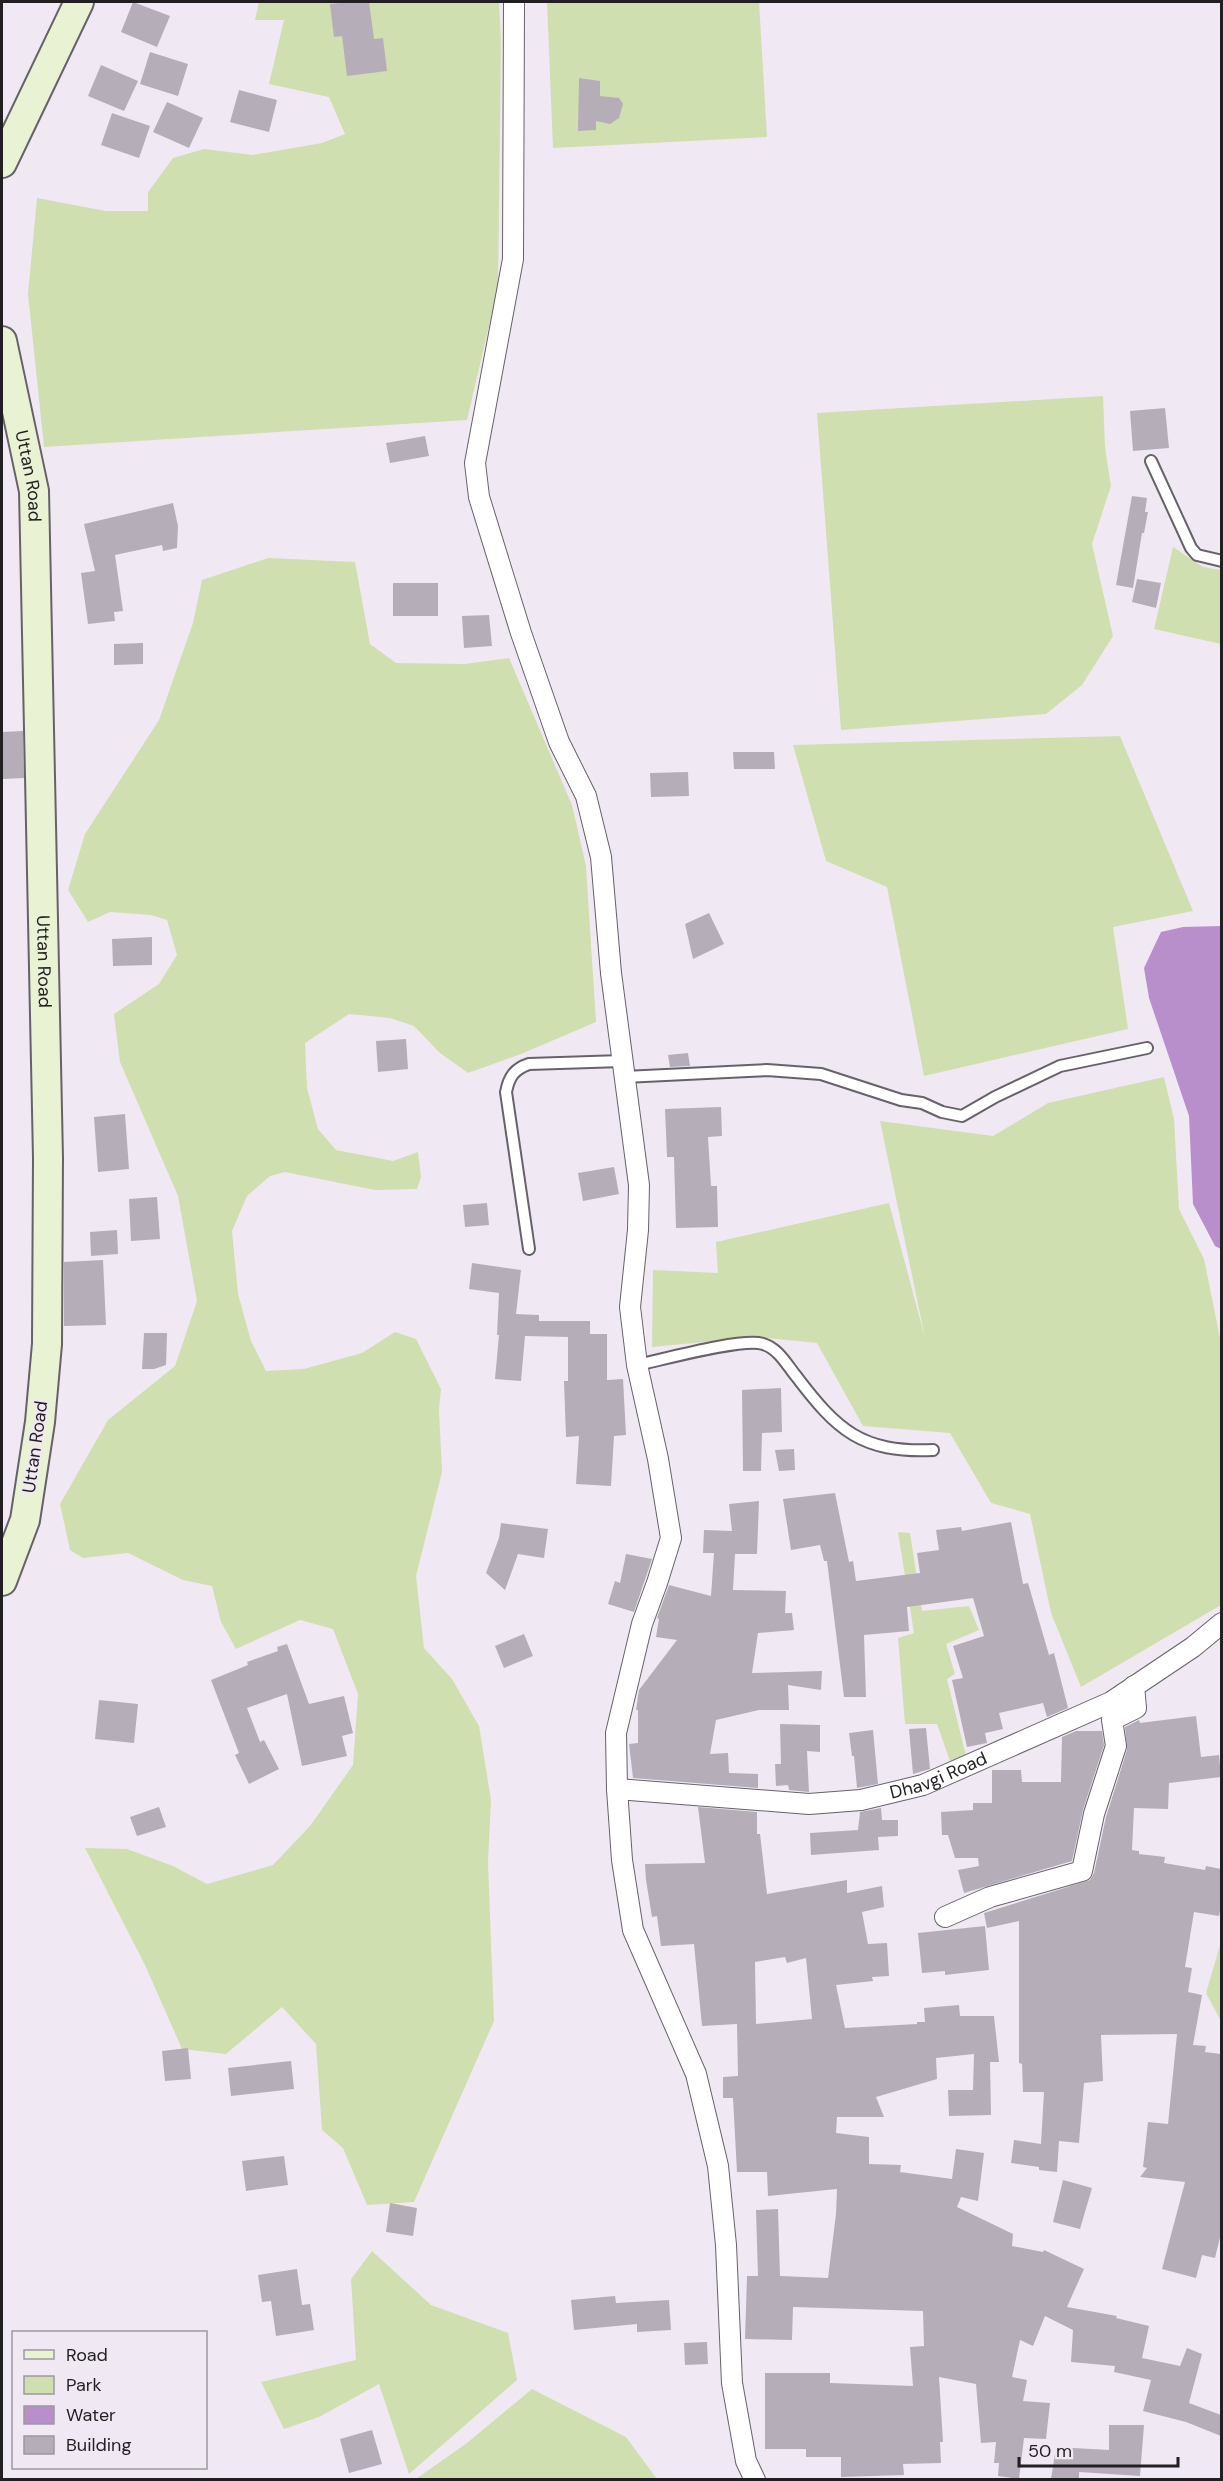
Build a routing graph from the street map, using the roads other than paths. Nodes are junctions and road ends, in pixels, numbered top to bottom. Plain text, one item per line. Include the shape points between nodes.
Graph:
1 (79, 2) edge
2 (514, 2) edge
3 (2, 163) edge
4 (2, 341) edge
5 (1151, 461) dead end
6 (1221, 561) edge
7 (1147, 1048) dead end
8 (623, 1069) junction
9 (529, 1249) dead end
10 (637, 1365) junction
11 (933, 1450) dead end
12 (2, 1581) edge
13 (1221, 1623) edge
14 (1134, 1686) junction
15 (617, 1789) junction
16 (945, 1917) dead end
17 (755, 2480) edge

1 - 3 main road
2 - 8 street via 513,259 475,463 477,486 559,742 589,806 601,857
4 - 12 main road, Uttan Road via 34,491 48,1169 47,1344 40,1422 25,1520
5 - 6 lane via 1191,548 1197,555
7 - 8 lane via 1060,1066 962,1116 821,1074
8 - 9 lane via 529,1064 509,1079 506,1092
8 - 10 street via 639,1185 630,1307
10 - 11 lane via 745,1342 764,1344 779,1354 817,1404 844,1430 869,1443 903,1451
10 - 15 street via 671,1538 642,1624 616,1733
13 - 14 street, Dhavgi Road via 1193,1647
14 - 15 street, Dhavgi Road via 1111,1702 923,1785 861,1800 809,1804
14 - 16 street via 1136,1708 1112,1720 1116,1746 1082,1871 990,1897
15 - 17 street via 622,1860 633,1930 696,2074 718,2166 732,2383 746,2461

